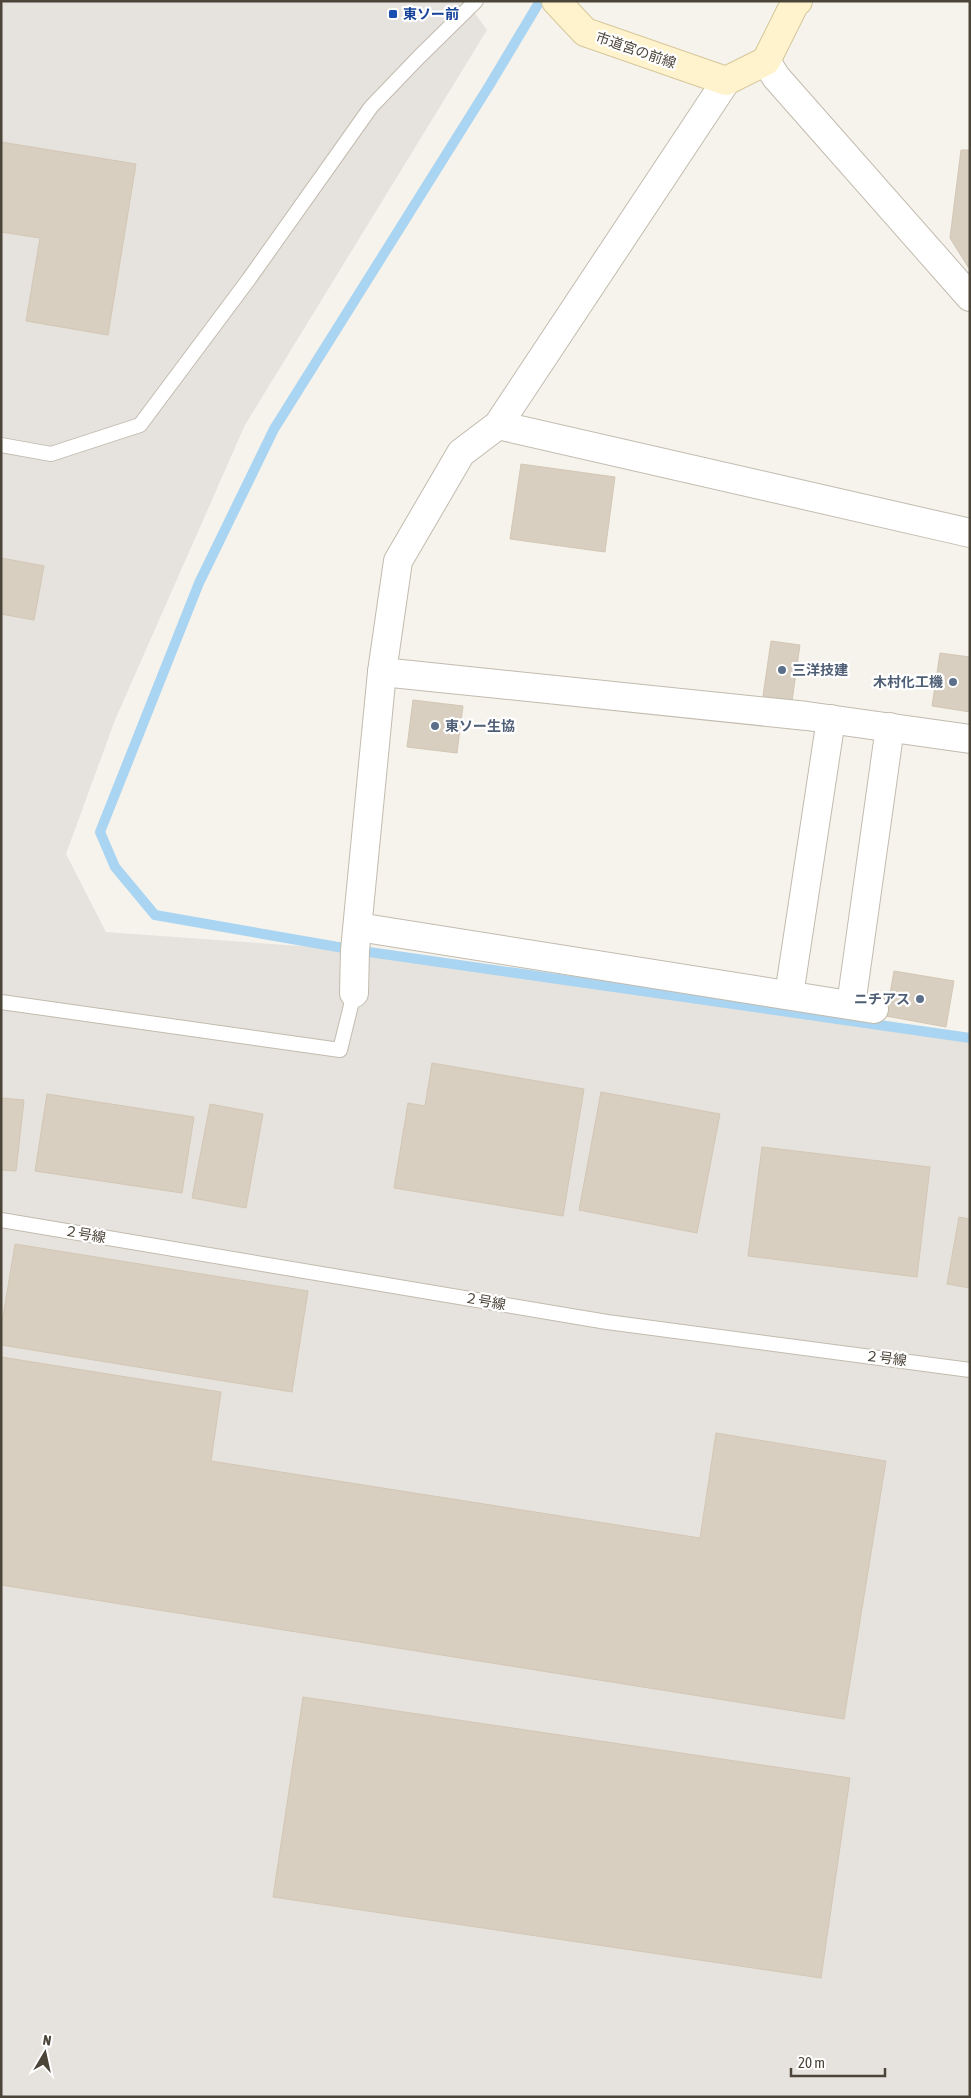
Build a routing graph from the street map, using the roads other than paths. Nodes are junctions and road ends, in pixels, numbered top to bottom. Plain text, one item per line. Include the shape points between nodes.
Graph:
1 (476, 1) edge
2 (556, 1) edge
3 (798, 1) edge
4 (766, 61) junction
5 (726, 81) junction
6 (970, 296) edge
7 (498, 425) junction
8 (1, 445) edge
9 (970, 533) edge
10 (382, 672) junction
11 (831, 719) junction
12 (890, 727) junction
13 (970, 739) edge
14 (358, 927) junction
15 (354, 993) joint
16 (789, 995) junction
17 (1, 1002) edge
18 (1, 1220) edge
19 (970, 1370) edge

1 - 8 lane via 371,107 140,425 51,454
2 - 5 street, 市道宮の前線 via 585,32
3 - 4 street
4 - 5 street
4 - 6 street via 776,77
5 - 7 street
7 - 9 street
7 - 10 street via 461,453 398,561
10 - 11 street
10 - 14 street
11 - 12 street
11 - 16 street
12 - 13 street
12 - 16 street via 863,1007
14 - 15 street
14 - 16 street
15 - 17 lane via 340,1050
18 - 19 lane, ２号線 via 607,1322

